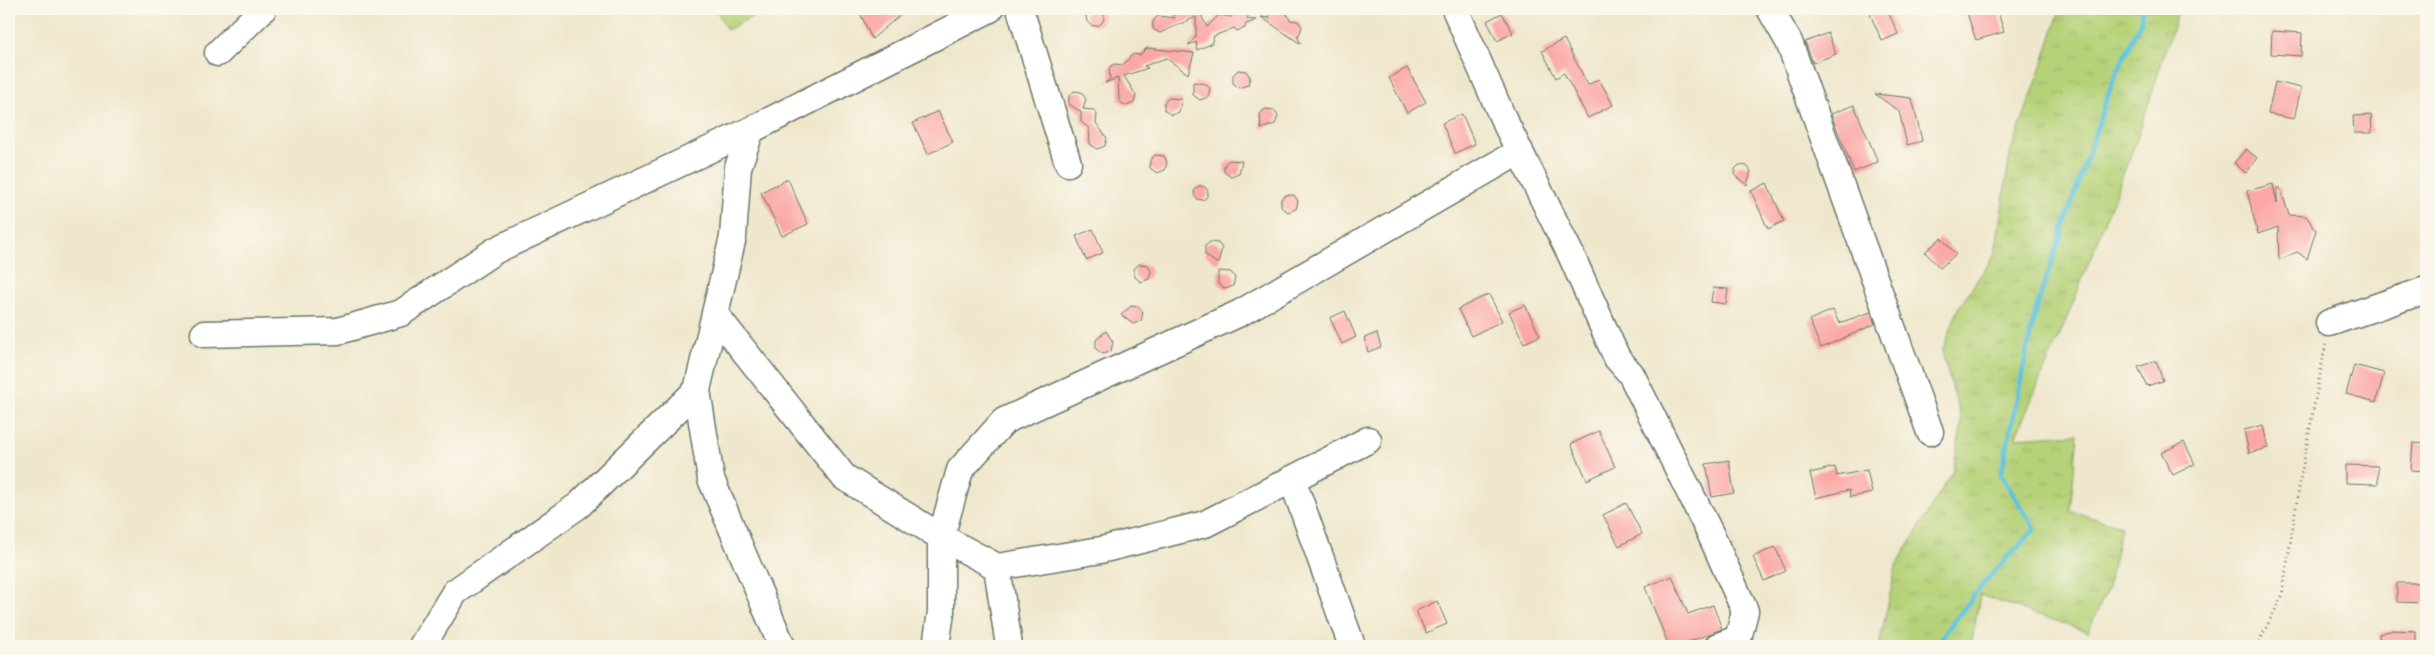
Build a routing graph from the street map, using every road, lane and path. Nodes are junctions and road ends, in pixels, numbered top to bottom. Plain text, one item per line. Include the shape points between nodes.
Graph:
1 (263, 9) edge
2 (990, 9) edge
3 (1020, 9) edge
4 (1455, 9) edge
5 (1770, 9) edge
6 (218, 53) dead end
7 (751, 130) junction
8 (1520, 151) junction
9 (1068, 163) dead end
10 (2426, 290) edge
11 (715, 314) junction
12 (2329, 323) joint
13 (204, 334) dead end
14 (697, 390) junction
15 (1930, 432) dead end
16 (1368, 440) dead end
17 (1292, 479) junction
18 (941, 537) junction
19 (997, 567) junction
20 (422, 646) edge
21 (782, 646) edge
22 (936, 646) edge
23 (1009, 646) edge
24 (1352, 646) edge
25 (1718, 646) edge
26 (2256, 646) edge

1 - 6 street
2 - 7 street
3 - 9 street
4 - 8 street
5 - 15 street via 1789,42
7 - 11 street via 738,166 733,237
7 - 13 street via 496,250 401,313 338,331
8 - 18 street via 1240,313 1004,421 960,470
8 - 25 street via 1618,358 1631,374 1745,611 1738,639
10 - 12 street
11 - 14 street
11 - 18 street via 844,477
12 - 26 path via 2282,596
14 - 20 street via 579,505 455,592
14 - 21 street via 711,480
16 - 17 street
17 - 19 street via 1205,524 1101,550
17 - 24 street
18 - 19 street
18 - 22 street via 941,612
19 - 23 street

